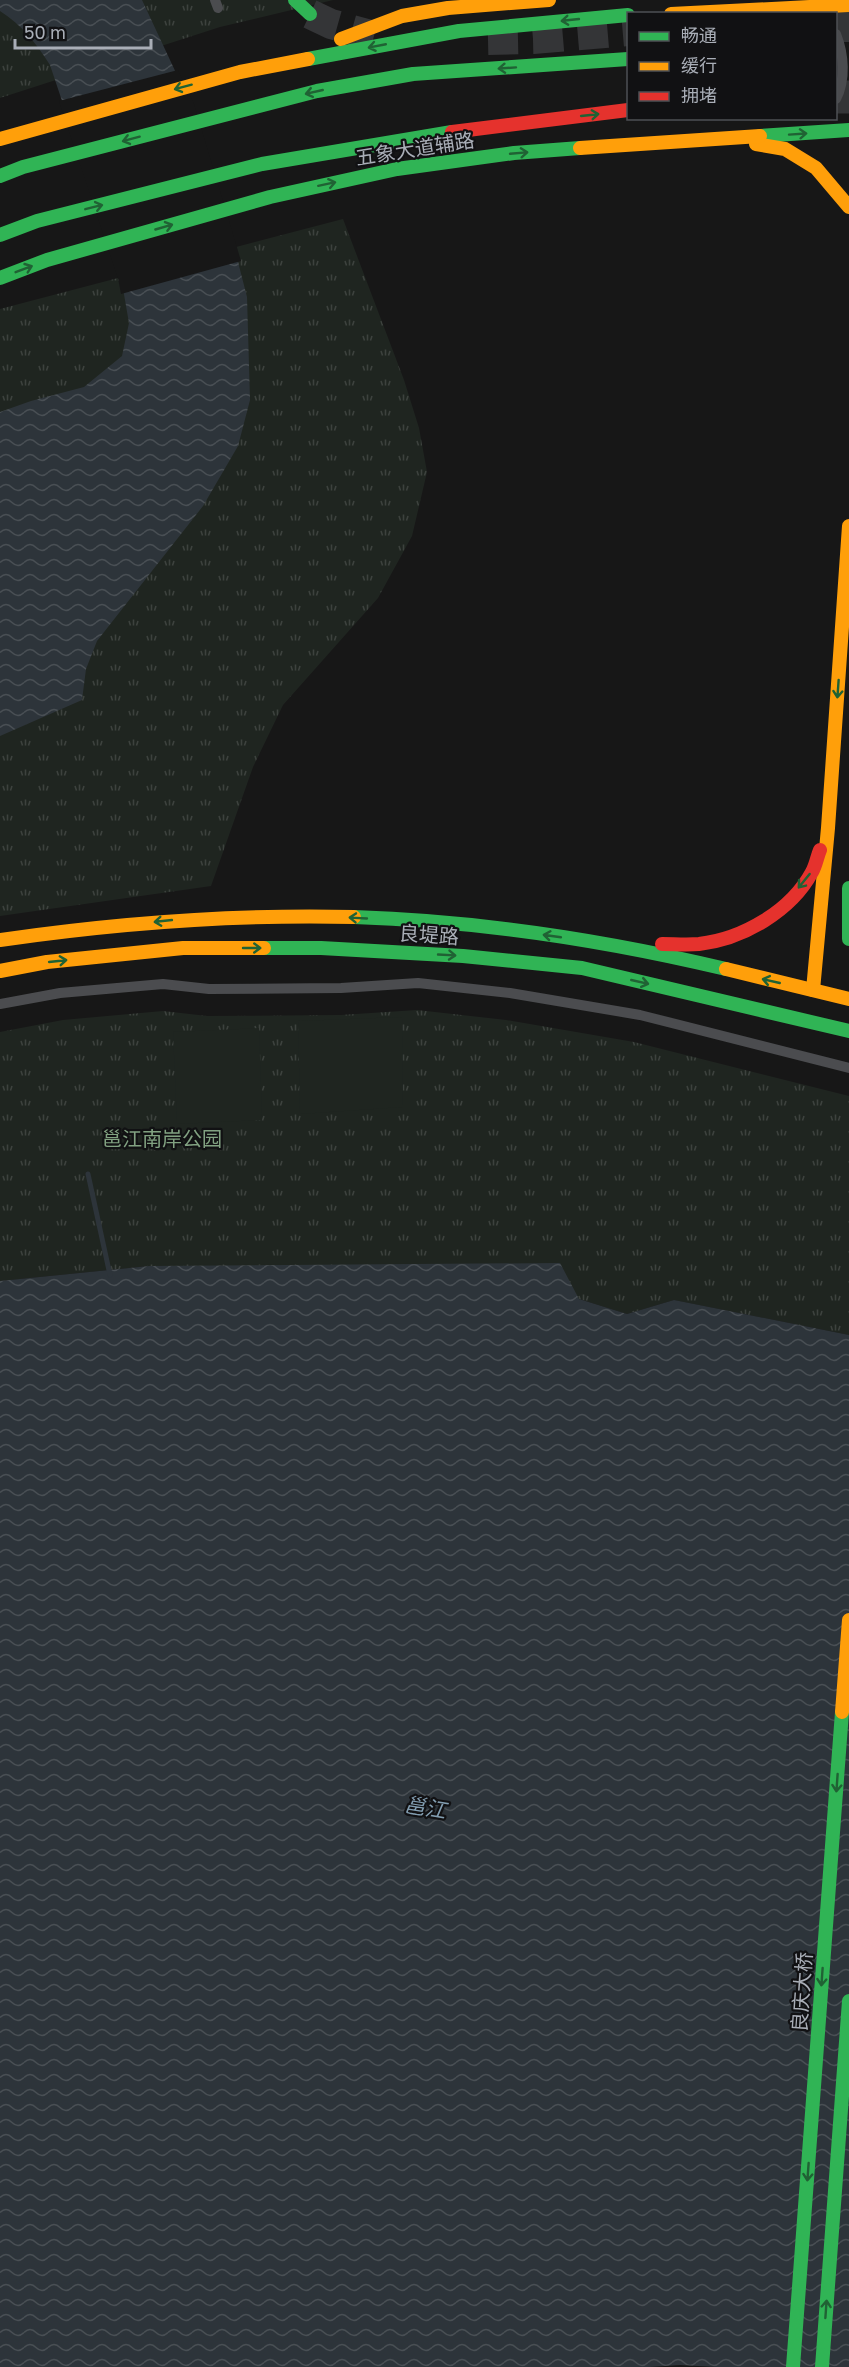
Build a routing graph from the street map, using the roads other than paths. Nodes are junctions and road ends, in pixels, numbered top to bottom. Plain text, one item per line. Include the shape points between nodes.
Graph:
1 (295, 0) edge
2 (549, 0) edge
3 (736, 0) edge
4 (849, 5) edge
5 (768, 9) junction
6 (702, 12) joint
7 (795, 12) edge
8 (310, 14) tunnel mouth
9 (627, 15) edge
10 (837, 37) edge
11 (627, 59) edge
12 (267, 67) junction
13 (837, 97) edge
14 (627, 110) edge
15 (777, 124) dead end
16 (849, 130) edge
17 (0, 139) edge
18 (726, 139) junction
19 (0, 176) edge
20 (849, 207) edge
21 (0, 235) edge
22 (0, 278) edge
23 (849, 526) edge
24 (828, 828) junction
25 (849, 888) edge
26 (849, 939) edge
27 (0, 940) edge
28 (610, 944) junction
29 (0, 971) edge
30 (813, 990) junction
31 (849, 999) edge
32 (0, 1004) edge
33 (849, 1031) edge
34 (849, 1068) edge
35 (849, 1620) edge
36 (849, 2001) edge
37 (793, 2367) edge
38 (822, 2367) edge

1 - 8 main road
2 - 12 main road via 402,16
3 - 6 main road
4 - 5 main road
5 - 6 main road
5 - 7 lane
9 -> 12 main road via 459,31
10 - 13 lane via 843,66
11 -> 19 main road via 413,74 317,91
12 -> 17 main road
21 -> 14 main road via 37,221 262,164 482,127
15 - 18 lane
18 -> 16 main road, 五象大道辅路
18 - 20 main road via 785,149 816,168
22 -> 18 main road, 五象大道辅路 via 47,260 270,197 397,169 514,153
23 -> 24 main road
24 -> 28 main road via 812,871 792,897 768,918 744,931 699,944
24 - 30 main road
25 - 26 main road
28 -> 27 main road, 良堤路 via 469,924 326,917 185,918
30 -> 28 main road, 良堤路
29 -> 33 main road, 良堤路 via 183,948 321,948 463,956 582,968
30 - 31 main road, 良堤路
32 - 34 lane via 60,993 163,984 209,989 417,983 510,993 640,1015
35 -> 37 main road, 良庆大桥
38 -> 36 main road

